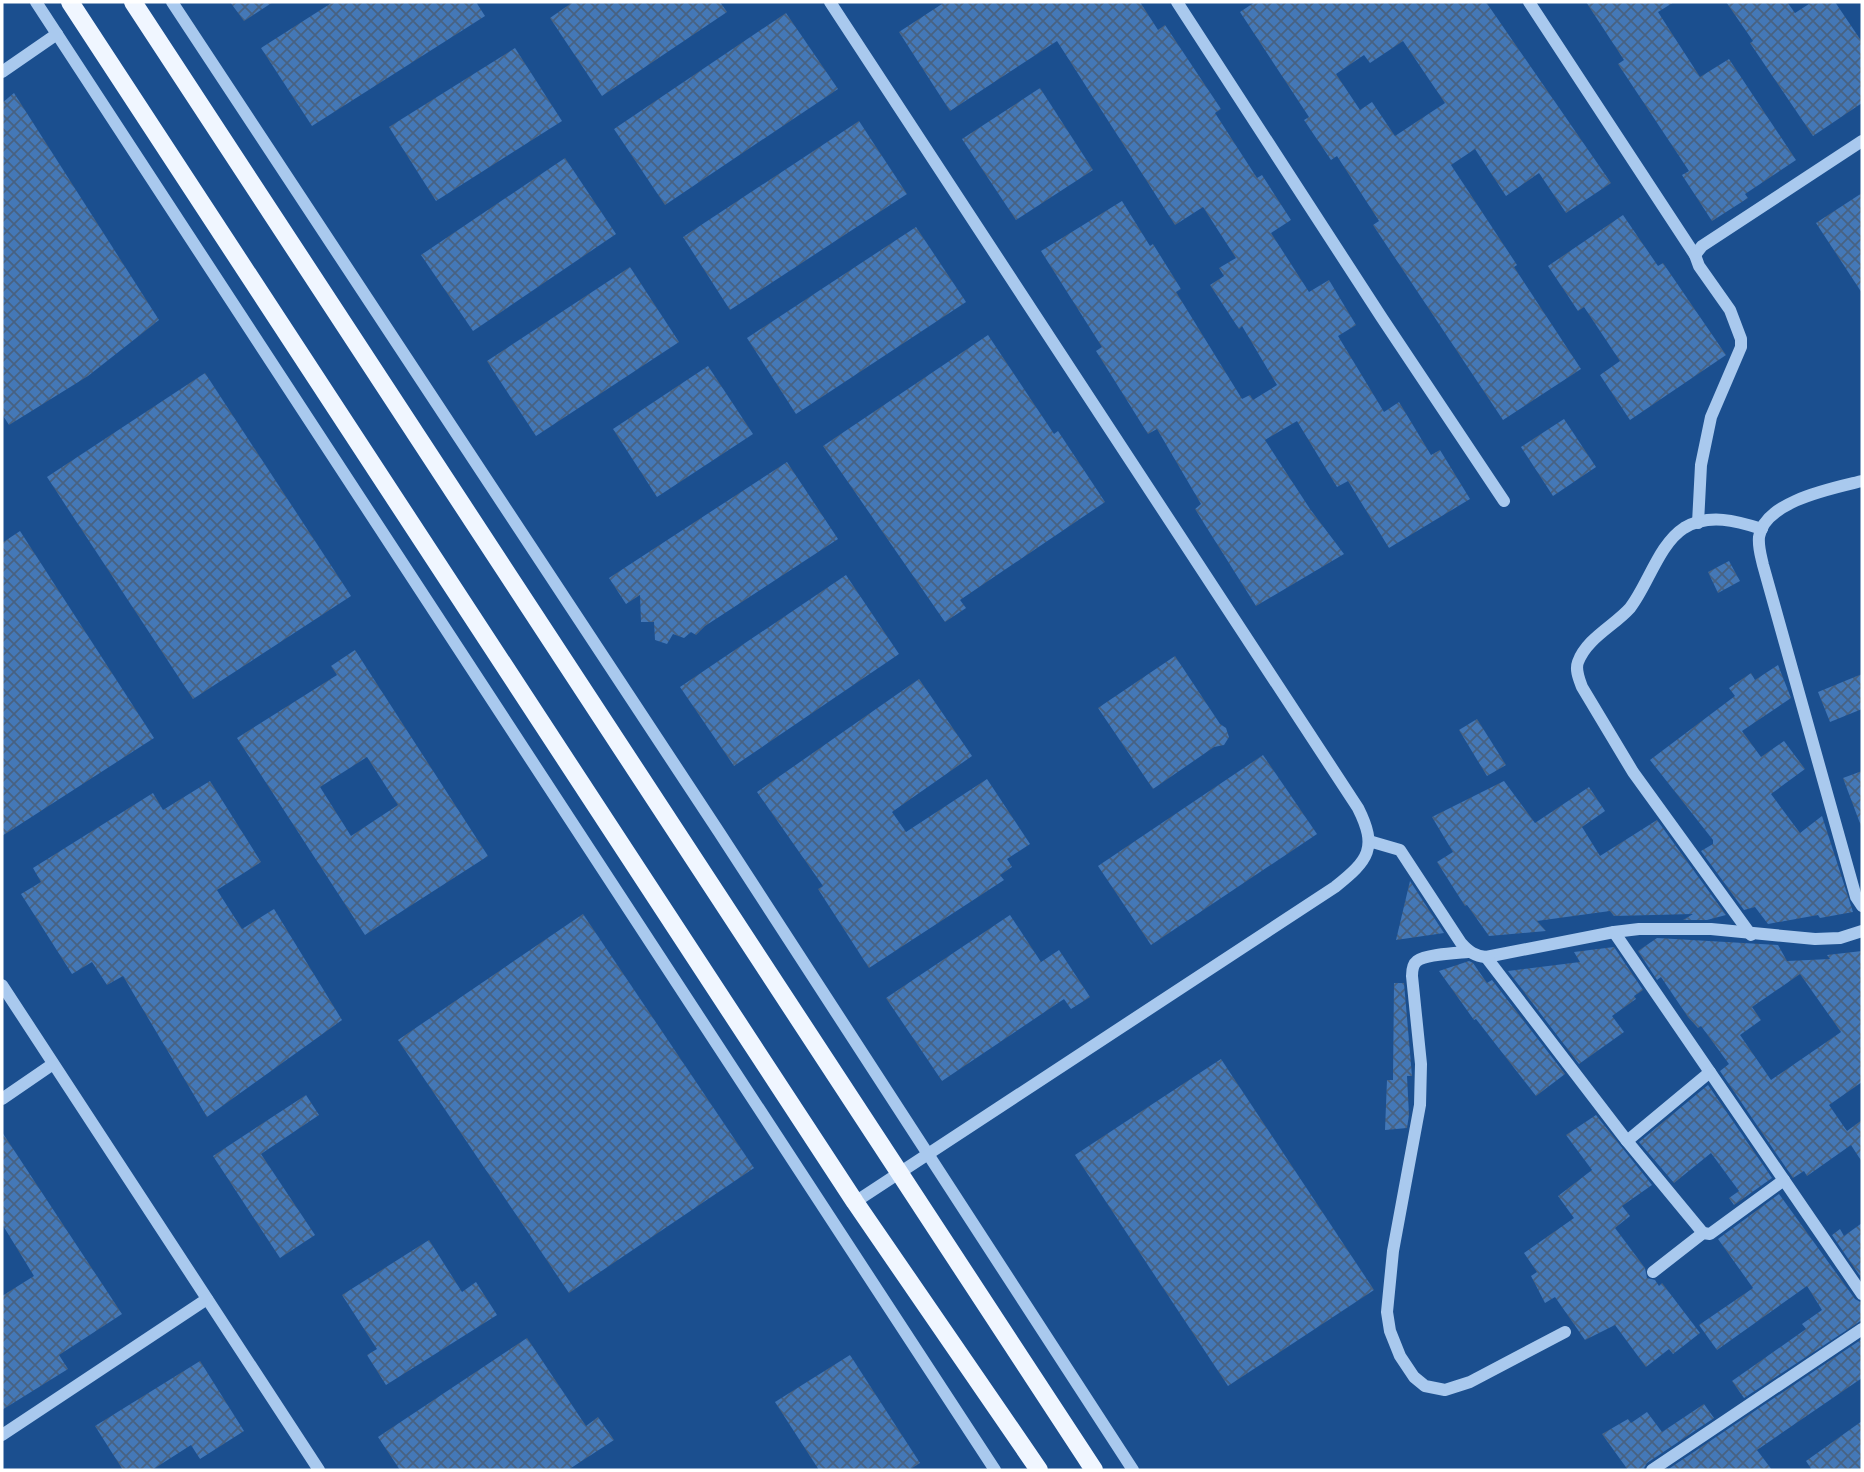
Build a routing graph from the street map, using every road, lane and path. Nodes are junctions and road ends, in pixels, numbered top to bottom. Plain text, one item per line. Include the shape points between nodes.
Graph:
1 (36, 2) edge
2 (71, 2) edge
3 (133, 2) edge
4 (172, 2) edge
5 (830, 2) edge
6 (1177, 2) edge
7 (1529, 2) edge
8 (57, 34) junction
9 (2, 72) edge
10 (1862, 141) edge
11 (1695, 255) junction
12 (1862, 481) edge
13 (1504, 501) dead end
14 (1698, 523) junction
15 (1762, 529) junction
16 (1369, 841) junction
17 (1862, 906) edge
18 (1862, 931) edge
19 (1614, 932) junction
20 (1751, 934) junction
21 (1468, 952) junction
22 (1486, 957) junction
23 (2, 985) edge
24 (53, 1064) junction
25 (1710, 1072) junction
26 (2, 1099) edge
27 (1627, 1141) junction
28 (926, 1154) junction
29 (900, 1170) junction
30 (1784, 1180) junction
31 (855, 1202) junction
32 (1703, 1233) junction
33 (1653, 1272) dead end
34 (1862, 1294) edge
35 (207, 1299) junction
36 (1862, 1329) edge
37 (1565, 1332) dead end
38 (2, 1435) edge
39 (319, 1470) edge
40 (995, 1470) edge
41 (1039, 1470) edge
42 (1094, 1470) edge
43 (1133, 1470) edge
44 (1653, 1470) edge

1 - 8 street
2 - 31 main road
3 - 29 main road
4 - 28 street
5 - 16 street via 1358,807
6 - 13 street
7 - 11 street
8 - 9 street
8 - 40 street
10 - 11 street
11 - 14 street via 1730,310 1741,339 1711,417 1700,465
12 - 15 street via 1808,495 1782,508
14 - 15 street via 1725,519
14 - 20 street via 1671,539 1629,608 1584,651 1577,676 1633,772
15 - 17 street via 1763,565
16 - 21 street via 1400,850
16 - 28 street via 1355,871 1335,887
18 - 20 street via 1815,939
19 - 20 street via 1711,929
19 - 22 street
19 - 25 street
21 - 22 street
21 - 37 street via 1423,958 1413,967 1420,1105 1393,1251 1390,1331 1414,1377 1425,1386 1445,1390 1470,1382
22 - 27 street
23 - 24 street
24 - 26 street
24 - 35 street
25 - 27 street
25 - 30 street
27 - 32 street
28 - 29 street
28 - 43 street
29 - 31 street
29 - 42 main road
30 - 32 street via 1710,1234
30 - 34 street
31 - 41 main road
32 - 33 street
35 - 38 street
35 - 39 street
36 - 44 street

